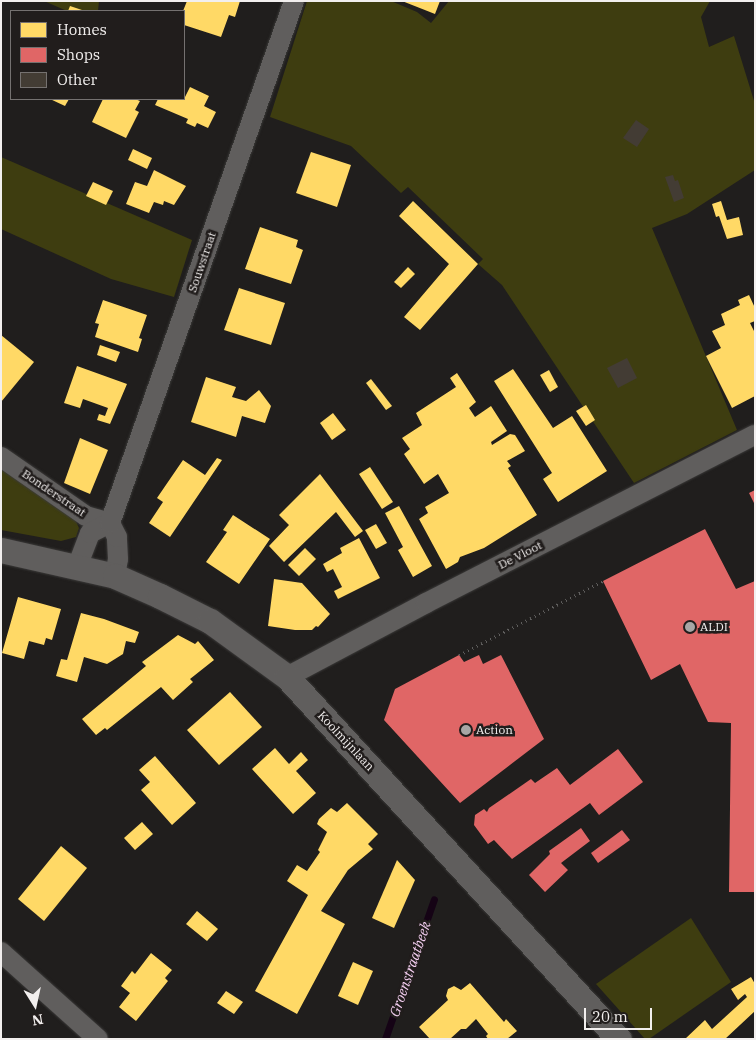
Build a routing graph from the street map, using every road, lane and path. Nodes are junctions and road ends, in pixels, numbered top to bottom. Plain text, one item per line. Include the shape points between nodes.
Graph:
1 (294, 1) edge
2 (755, 435) edge
3 (1, 457) edge
4 (110, 523) junction
5 (1, 550) edge
6 (77, 567) junction
7 (115, 576) junction
8 (603, 581) dead end
9 (459, 655) dead end
10 (287, 677) junction
11 (1, 952) edge
12 (98, 1039) edge
13 (619, 1039) edge

1 - 4 street, Souwstraat
2 - 10 street, De Vloot
3 - 4 street, Bonderstraat via 86,516
4 - 6 street via 90,533
4 - 7 street via 117,537
5 - 6 street, Koolmijnlaan
6 - 7 street, Koolmijnlaan
7 - 10 street, Koolmijnlaan via 210,621
8 - 9 path
10 - 13 street, Koolmijnlaan
11 - 12 street

